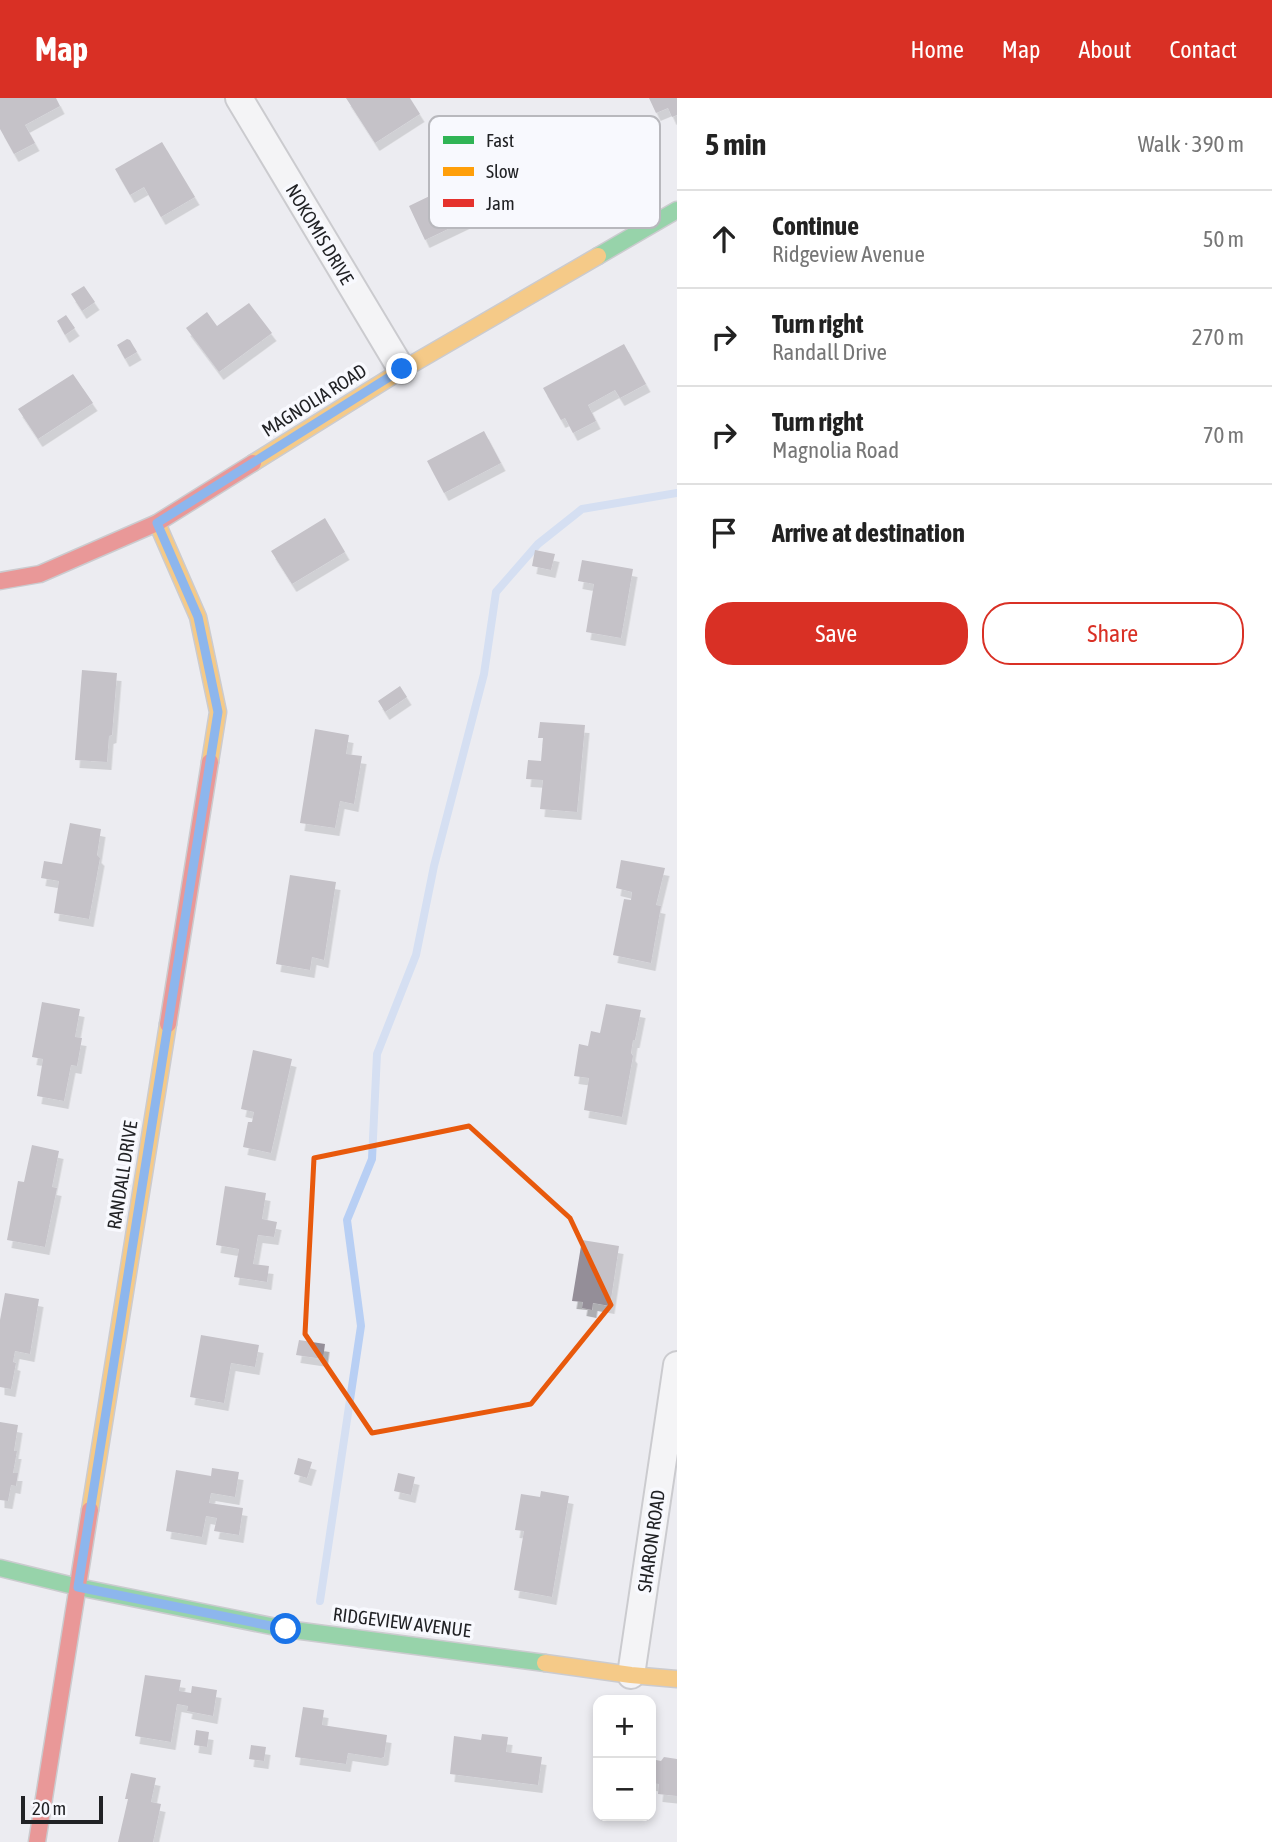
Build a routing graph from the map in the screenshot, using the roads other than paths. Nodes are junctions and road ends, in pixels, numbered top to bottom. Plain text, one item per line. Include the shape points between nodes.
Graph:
1 (239, 98) edge
2 (677, 210) edge
3 (660, 220) edge
4 (646, 228) edge
5 (402, 369) junction
6 (157, 523) junction
7 (0, 581) edge
8 (677, 1365) edge
9 (0, 1568) edge
10 (78, 1587) junction
11 (631, 1675) junction
12 (677, 1679) edge
13 (37, 1842) edge

1 - 5 street, NOKOMIS DRIVE
2 - 3 street, MAGNOLIA ROAD
4 - 5 street, MAGNOLIA ROAD
5 - 6 street, MAGNOLIA ROAD
6 - 7 street, MAGNOLIA ROAD via 40,574
6 - 10 street, RANDALL DRIVE via 198,617 218,712
8 - 11 street, SHARON ROAD
9 - 10 street, RIDGEVIEW AVENUE
10 - 11 street, RIDGEVIEW AVENUE via 286,1629
10 - 13 street, RANDALL DRIVE
11 - 12 street, RIDGEVIEW AVENUE

